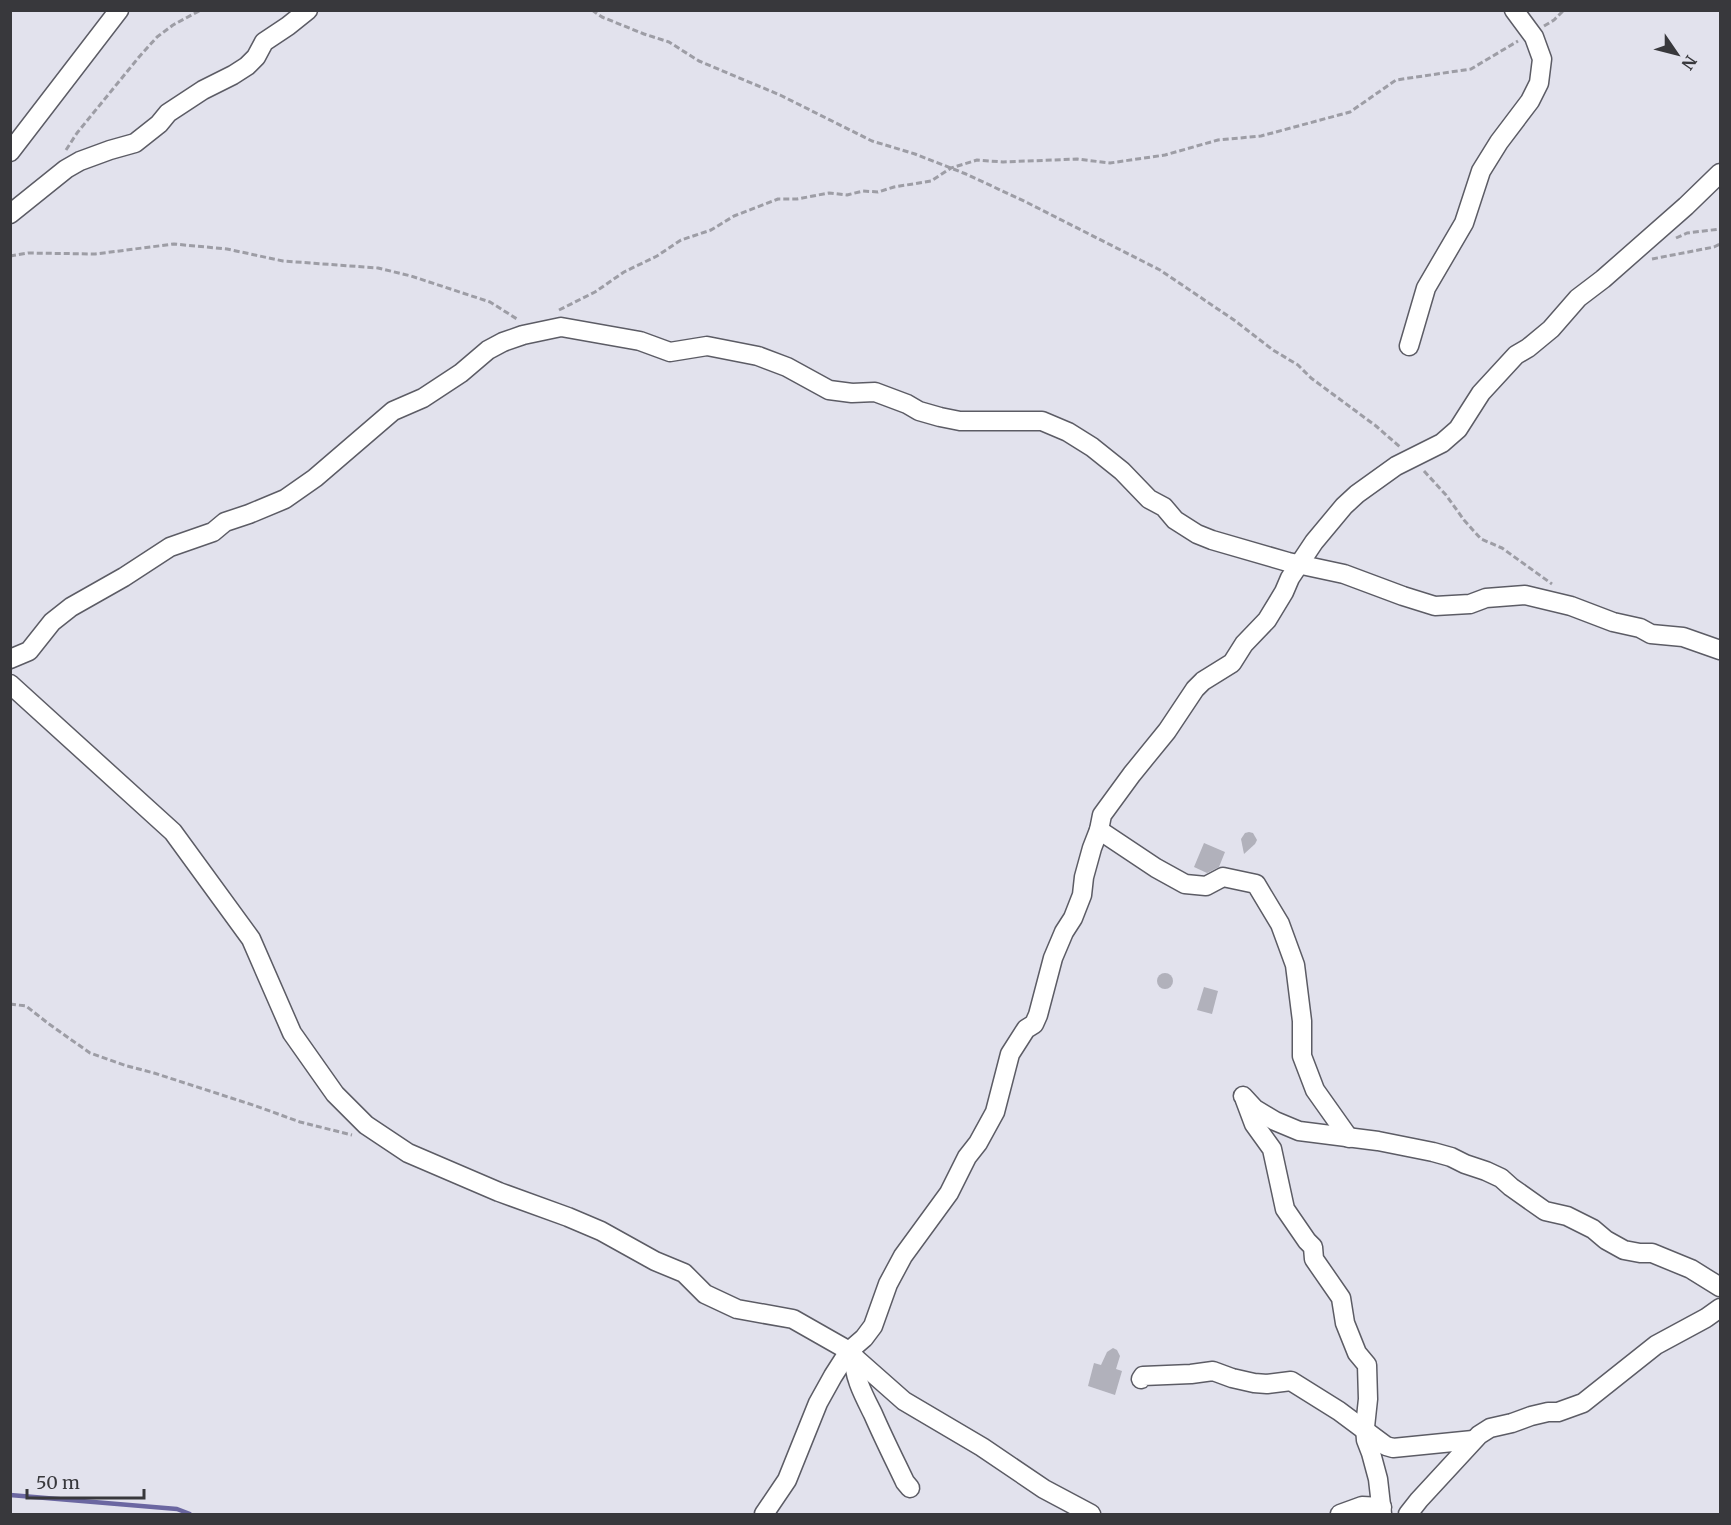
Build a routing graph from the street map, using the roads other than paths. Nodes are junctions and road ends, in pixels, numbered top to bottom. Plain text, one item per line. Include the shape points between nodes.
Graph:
1 (119, 10) edge
2 (308, 10) edge
3 (1514, 10) edge
4 (10, 152) edge
5 (1720, 173) edge
6 (10, 214) edge
7 (1408, 346) dead end
8 (1300, 565) junction
9 (1720, 650) edge
10 (10, 659) edge
11 (10, 684) edge
12 (1099, 830) junction
13 (1349, 1138) junction
14 (1720, 1287) edge
15 (1720, 1308) edge
16 (851, 1354) junction
17 (1141, 1379) dead end
18 (1365, 1432) junction
19 (1473, 1440) junction
20 (910, 1488) dead end
21 (1382, 1511) edge
22 (764, 1515) edge
23 (1090, 1515) edge
24 (1340, 1515) edge
25 (1408, 1515) edge

1 - 4 street
2 - 6 street via 264,42 247,66 168,113 135,143 80,161
3 - 7 street via 1534,37 1542,59 1539,83 1481,171 1464,223 1426,288
5 - 8 street via 1578,298 1551,329 1516,355 1481,393 1458,429 1442,443 1396,466 1344,506
8 - 9 street via 1344,574 1435,606 1525,595 1585,610 1651,634 1683,637
8 - 10 street via 1197,534 1149,499 1092,447 1042,421 960,421 919,411 875,393 829,390 788,367 758,356 707,346 670,352 630,339 561,327 495,346 423,398 393,411 285,499 170,547 70,608 52,622 29,651
8 - 12 street via 1267,620 1232,663 1195,689 1102,815
11 - 16 street via 173,832 251,939 292,1033 335,1094 366,1125 408,1153 601,1231 684,1273 705,1294 737,1309 793,1319
12 - 13 street via 1185,884 1206,886 1223,877 1256,884 1280,924 1295,964 1302,1056 1315,1090
12 - 16 street via 1082,895 1053,958 1038,1015 1010,1054 995,1112 949,1193 903,1256 873,1326
13 - 14 street via 1432,1152 1486,1171 1545,1211 1567,1216 1624,1250 1652,1253 1691,1269
13 - 18 street via 1299,1131 1275,1121 1243,1096 1254,1124 1272,1149 1285,1209 1313,1247 1314,1259 1341,1298 1345,1323 1366,1365
15 - 19 street via 1656,1345 1583,1403 1490,1428
16 - 20 street via 864,1395
16 - 22 street via 818,1403 787,1480
16 - 23 street via 904,1401
17 - 18 street via 1213,1371 1254,1383 1291,1381
18 - 19 street via 1393,1448
18 - 21 street
19 - 25 street
21 - 24 street via 1362,1506

